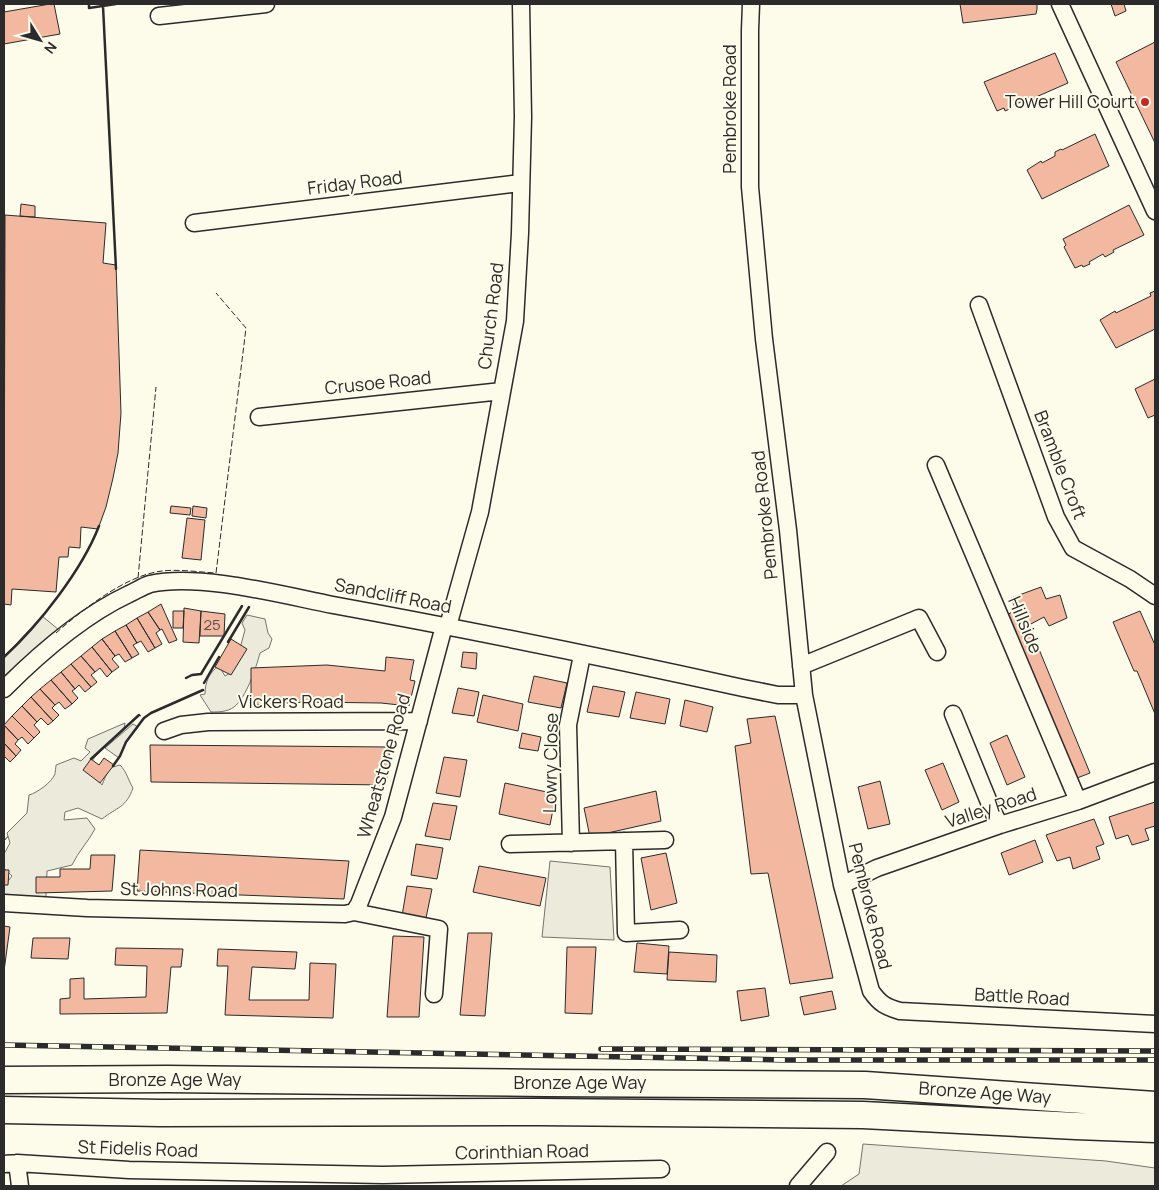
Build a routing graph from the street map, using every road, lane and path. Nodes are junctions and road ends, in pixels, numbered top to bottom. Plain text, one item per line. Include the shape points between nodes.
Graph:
1 (266, 4) edge
2 (521, 4) edge
3 (752, 4) edge
4 (1060, 4) edge
5 (160, 16) dead end
6 (520, 183) junction
7 (1155, 211) edge
8 (194, 223) dead end
9 (979, 305) dead end
10 (502, 391) junction
11 (259, 417) dead end
12 (936, 465) dead end
13 (1155, 596) edge
14 (446, 626) junction
15 (937, 652) dead end
16 (582, 654) junction
17 (801, 666) junction
18 (4, 689) edge
19 (804, 695) junction
20 (954, 714) dead end
21 (419, 721) junction
22 (164, 731) dead end
23 (1155, 772) edge
24 (1078, 801) junction
25 (1000, 824) junction
26 (665, 840) dead end
27 (624, 841) junction
28 (571, 843) junction
29 (510, 844) dead end
30 (842, 885) junction
31 (4, 903) edge
32 (354, 912) junction
33 (680, 930) dead end
34 (434, 994) dead end
35 (887, 1008) joint
36 (1155, 1024) edge
37 (4, 1080) edge
38 (1155, 1105) edge
39 (4, 1110) edge
40 (1076, 1126) junction
41 (1155, 1129) edge
42 (1155, 1144) edge
43 (827, 1152) dead end
44 (10, 1164) edge
45 (661, 1169) dead end
46 (258, 1179) edge
47 (383, 1181) edge
48 (20, 1186) edge
49 (798, 1186) edge

1 - 5 street
2 - 6 street, Church Road via 523,117
3 - 17 street, Pembroke Road via 750,187
4 - 7 street
6 - 8 street, Friday Road
6 - 10 street, Church Road via 515,321
9 - 13 street, Bramble Croft via 1056,517 1073,548
10 - 11 street, Crusoe Road
10 - 14 street, Church Road via 480,512
12 - 24 street, Hillside
14 - 16 street, Sandcliff Road
14 - 18 street, Sandcliff Road via 216,584 175,581 149,584 117,599 81,622
14 - 21 street, Wheatstone Road
15 - 17 street via 919,618
16 - 19 street, Sandcliff Road via 778,695
16 - 28 street, Lowry Close via 568,725
17 - 19 street, Pembroke Road
19 - 30 street, Pembroke Road
20 - 25 street via 992,812
21 - 22 street, Vickers Road via 208,722
21 - 32 street, Wheatstone Road via 394,817
23 - 24 street, Valley Road
24 - 25 street, Valley Road
25 - 30 street, Valley Road via 877,868
26 - 27 street
27 - 28 street
27 - 33 street via 626,933
28 - 29 street
30 - 35 street, Pembroke Road via 871,991
31 - 32 street, St Johns Road via 87,908
32 - 34 street via 439,929
35 - 36 street, Battle Road
37 - 38 main road, Bronze Age Way via 865,1085
39 - 40 main road, Bronze Age Way via 863,1115
40 - 41 main road, Bronze Age Way
40 - 42 main road
43 - 49 street
44 - 46 street, St Fidelis Road
44 - 48 street, St Fidelis Road
45 - 47 street, Corinthian Road
46 - 47 street, St Fidelis Road

